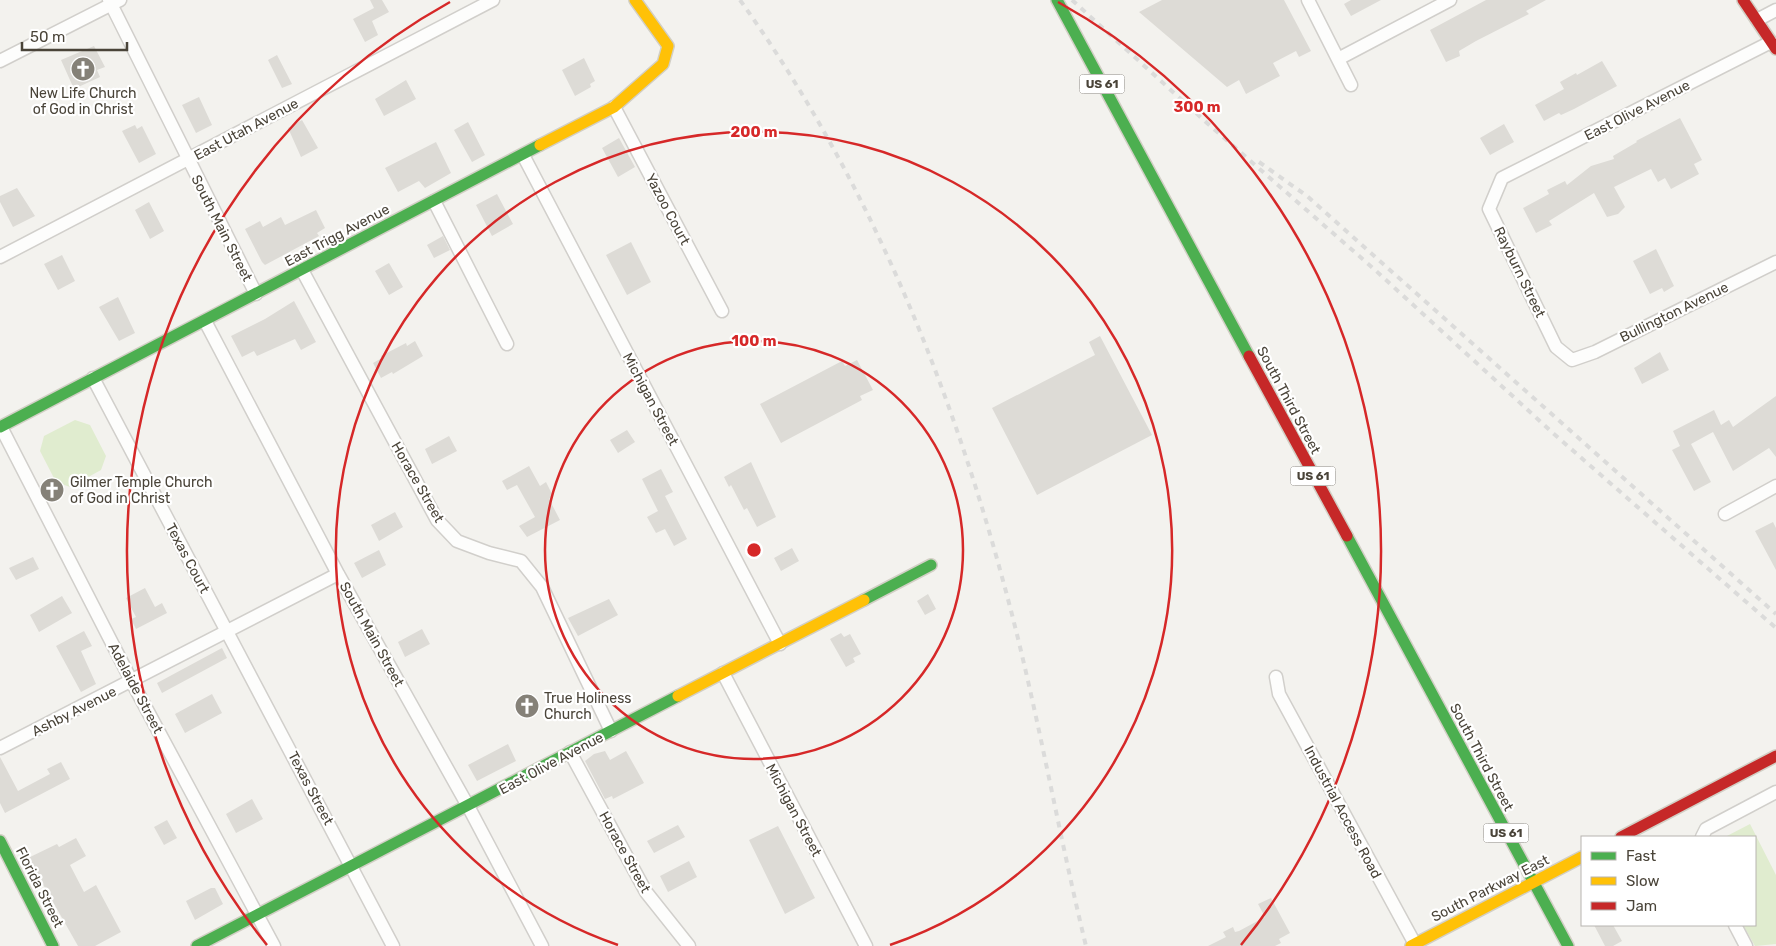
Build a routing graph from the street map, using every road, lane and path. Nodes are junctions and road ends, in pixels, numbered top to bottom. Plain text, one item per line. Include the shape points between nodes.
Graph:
1 (493, 0) edge
2 (635, 0) edge
3 (1057, 0) edge
4 (1308, 0) edge
5 (1450, 0) edge
6 (1743, 0) edge
7 (113, 2) edge
8 (1776, 10) edge
9 (1757, 20) junction
10 (1774, 45) edge
11 (1338, 59) junction
12 (0, 61) edge
13 (1351, 85) dead end
14 (614, 107) junction
15 (523, 155) junction
16 (187, 159) junction
17 (1502, 178) joint
18 (434, 201) junction
19 (0, 258) edge
20 (1776, 262) edge
21 (302, 270) junction
22 (256, 294) junction
23 (722, 311) dead end
24 (205, 321) junction
25 (506, 344) dead end
26 (1572, 360) joint
27 (93, 378) junction
28 (1, 427) edge
29 (1776, 486) edge
30 (1725, 514) dead end
31 (931, 565) dead end
32 (338, 574) junction
33 (227, 632) junction
34 (780, 644) junction
35 (723, 674) junction
36 (1276, 678) dead end
37 (132, 682) junction
38 (611, 731) junction
39 (0, 748) edge
40 (570, 752) junction
41 (1776, 756) edge
42 (1776, 792) edge
43 (468, 806) junction
44 (1624, 836) edge
45 (1702, 836) edge
46 (0, 841) edge
47 (1581, 858) edge
48 (352, 866) junction
49 (1533, 882) junction
50 (258, 914) junction
51 (1736, 926) edge
52 (1413, 945) edge
53 (53, 946) edge
54 (197, 946) edge
55 (274, 946) edge
56 (393, 946) edge
57 (542, 946) edge
58 (689, 946) edge
59 (866, 946) edge
60 (1568, 946) edge
61 (1746, 946) edge

1 - 16 street, East Utah Avenue
2 - 14 street, East Trigg Avenue via 668,46 663,64
3 - 49 street, South Third Street / US 61
4 - 11 street
5 - 11 street
6 - 9 street
7 - 12 street
7 - 16 street, South Main Street
8 - 9 street
9 - 10 street
10 - 17 street, East Olive Avenue
11 - 13 street
14 - 15 street, East Trigg Avenue
14 - 23 street, Yazoo Court
15 - 18 street, East Trigg Avenue
15 - 34 street, Michigan Street
16 - 19 street, East Utah Avenue
16 - 22 street, South Main Street
17 - 26 street, Rayburn Street via 1489,210 1556,347
18 - 21 street, East Trigg Avenue
18 - 25 street
20 - 26 street, Bullington Avenue via 1595,352
21 - 22 street, East Trigg Avenue
21 - 38 street, Horace Street via 437,520 457,541 521,561 542,588
22 - 24 street, East Trigg Avenue
24 - 27 street, East Trigg Avenue
24 - 32 street, South Main Street
27 - 28 street, East Trigg Avenue
27 - 33 street, Texas Court
28 - 37 street, Adelaide Street
29 - 30 street
31 - 34 street, East Olive Avenue
32 - 33 street, Ashby Avenue
32 - 43 street, South Main Street
33 - 37 street, Ashby Avenue
33 - 48 street, Texas Street
34 - 35 street, East Olive Avenue
35 - 38 street, East Olive Avenue
35 - 59 street, Michigan Street
36 - 52 street, Industrial Access Road via 1279,694
37 - 39 street, Ashby Avenue
37 - 50 street, Adelaide Street
38 - 40 street, East Olive Avenue
40 - 43 street, East Olive Avenue
40 - 58 street, Horace Street via 646,892
41 - 44 street
42 - 45 street via 1706,829
43 - 48 street, East Olive Avenue
43 - 57 street, South Main Street
46 - 53 street, Florida Street
47 - 49 street, South Parkway East
48 - 50 street, East Olive Avenue
48 - 56 street, Texas Street
49 - 52 street, South Parkway East
49 - 60 street, South Third Street / US 61
50 - 54 street, East Olive Avenue
50 - 55 street, Adelaide Street
51 - 61 street

